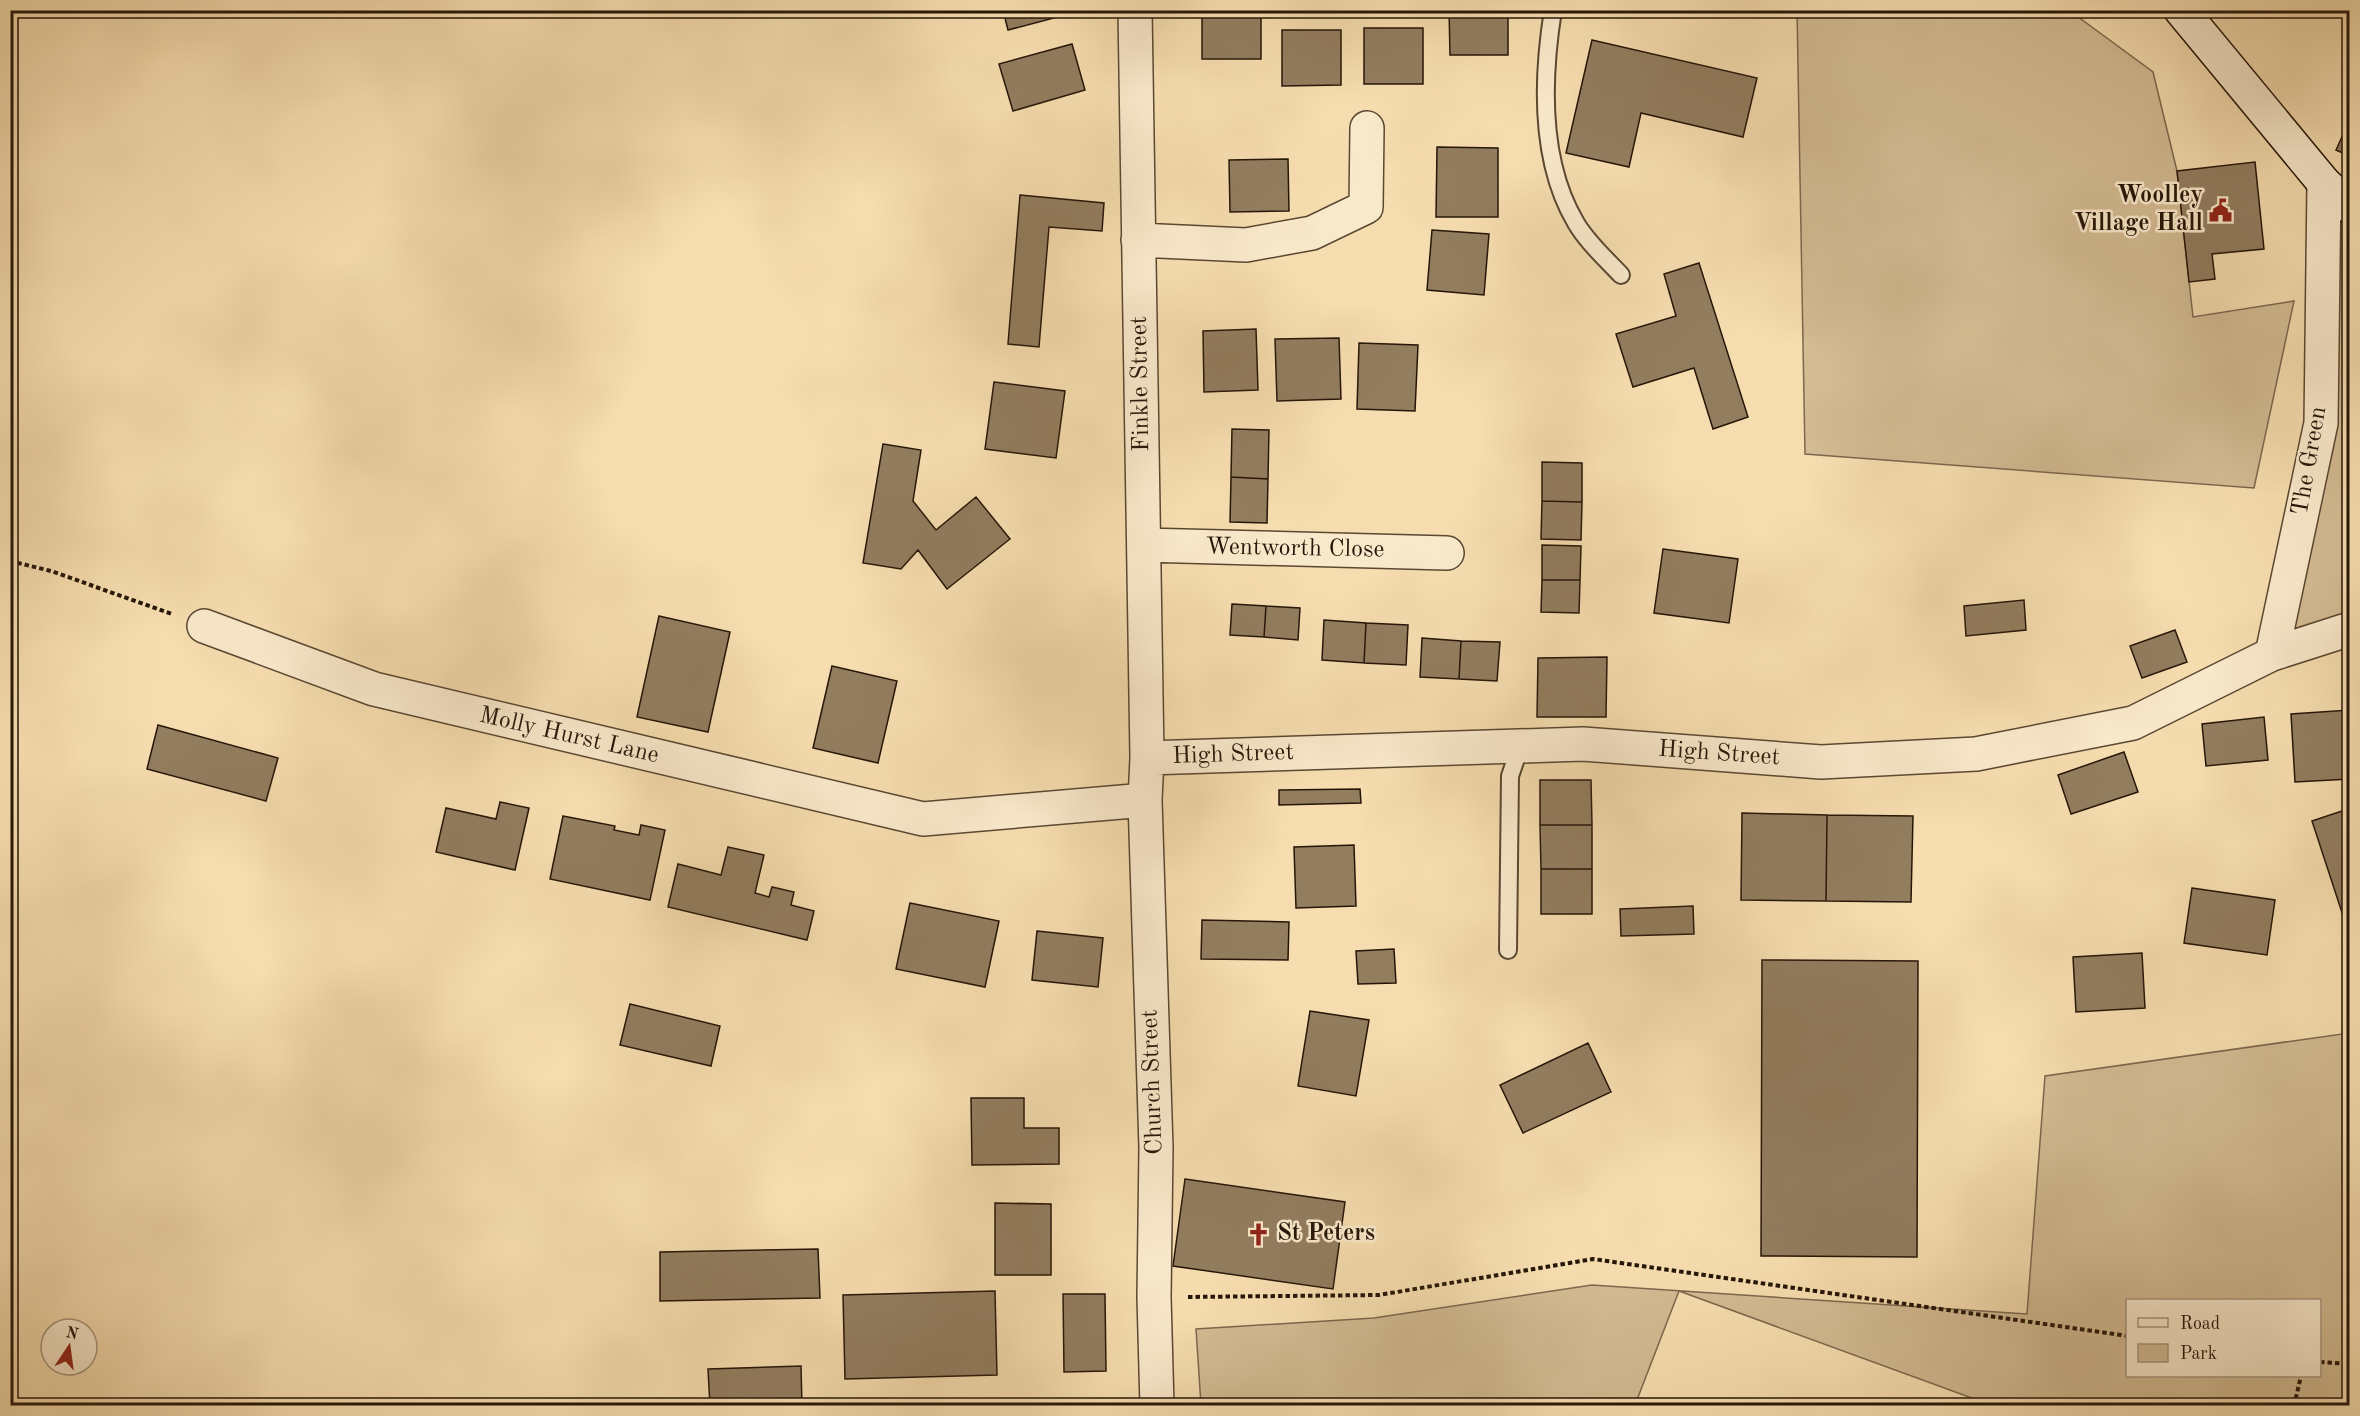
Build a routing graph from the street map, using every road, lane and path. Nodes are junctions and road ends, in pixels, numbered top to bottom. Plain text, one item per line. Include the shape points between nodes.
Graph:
1 (1135, 10) edge
2 (1553, 10) edge
3 (2181, 10) edge
4 (1367, 128) dead end
5 (2324, 183) junction
6 (2349, 207) edge
7 (1138, 240) junction
8 (1621, 275) dead end
9 (1144, 545) junction
10 (1447, 552) dead end
11 (10, 561) edge
12 (204, 626) joint
13 (2349, 629) edge
14 (2272, 654) junction
15 (1520, 747) junction
16 (1147, 758) junction
17 (1145, 800) junction
18 (1508, 950) dead end
19 (1154, 1297) junction
20 (2126, 1336) edge
21 (2321, 1362) edge
22 (2349, 1364) edge
23 (2301, 1377) edge
24 (1157, 1406) edge
25 (2294, 1406) edge

1 - 7 street, Finkle Street
2 - 8 lane via 1547,51 1547,129 1558,183 1576,225
3 - 5 street
4 - 7 street via 1366,207 1312,233 1246,245
5 - 6 street
5 - 14 street, The Green via 2321,423
7 - 9 street, Finkle Street
9 - 10 street, Wentworth Close
9 - 16 street, Finkle Street
11 - 12 path via 51,571
12 - 17 street, Molly Hurst Lane via 374,689 923,819
13 - 14 street
14 - 15 street, High Street via 2133,723 1976,754 1821,762 1583,744
15 - 16 street, High Street
15 - 18 lane via 1510,776
16 - 17 street, Church Street
17 - 19 street, Church Street via 1156,1148
19 - 20 path via 1379,1295 1593,1259
19 - 24 street, Church Street
21 - 22 path
23 - 25 path

